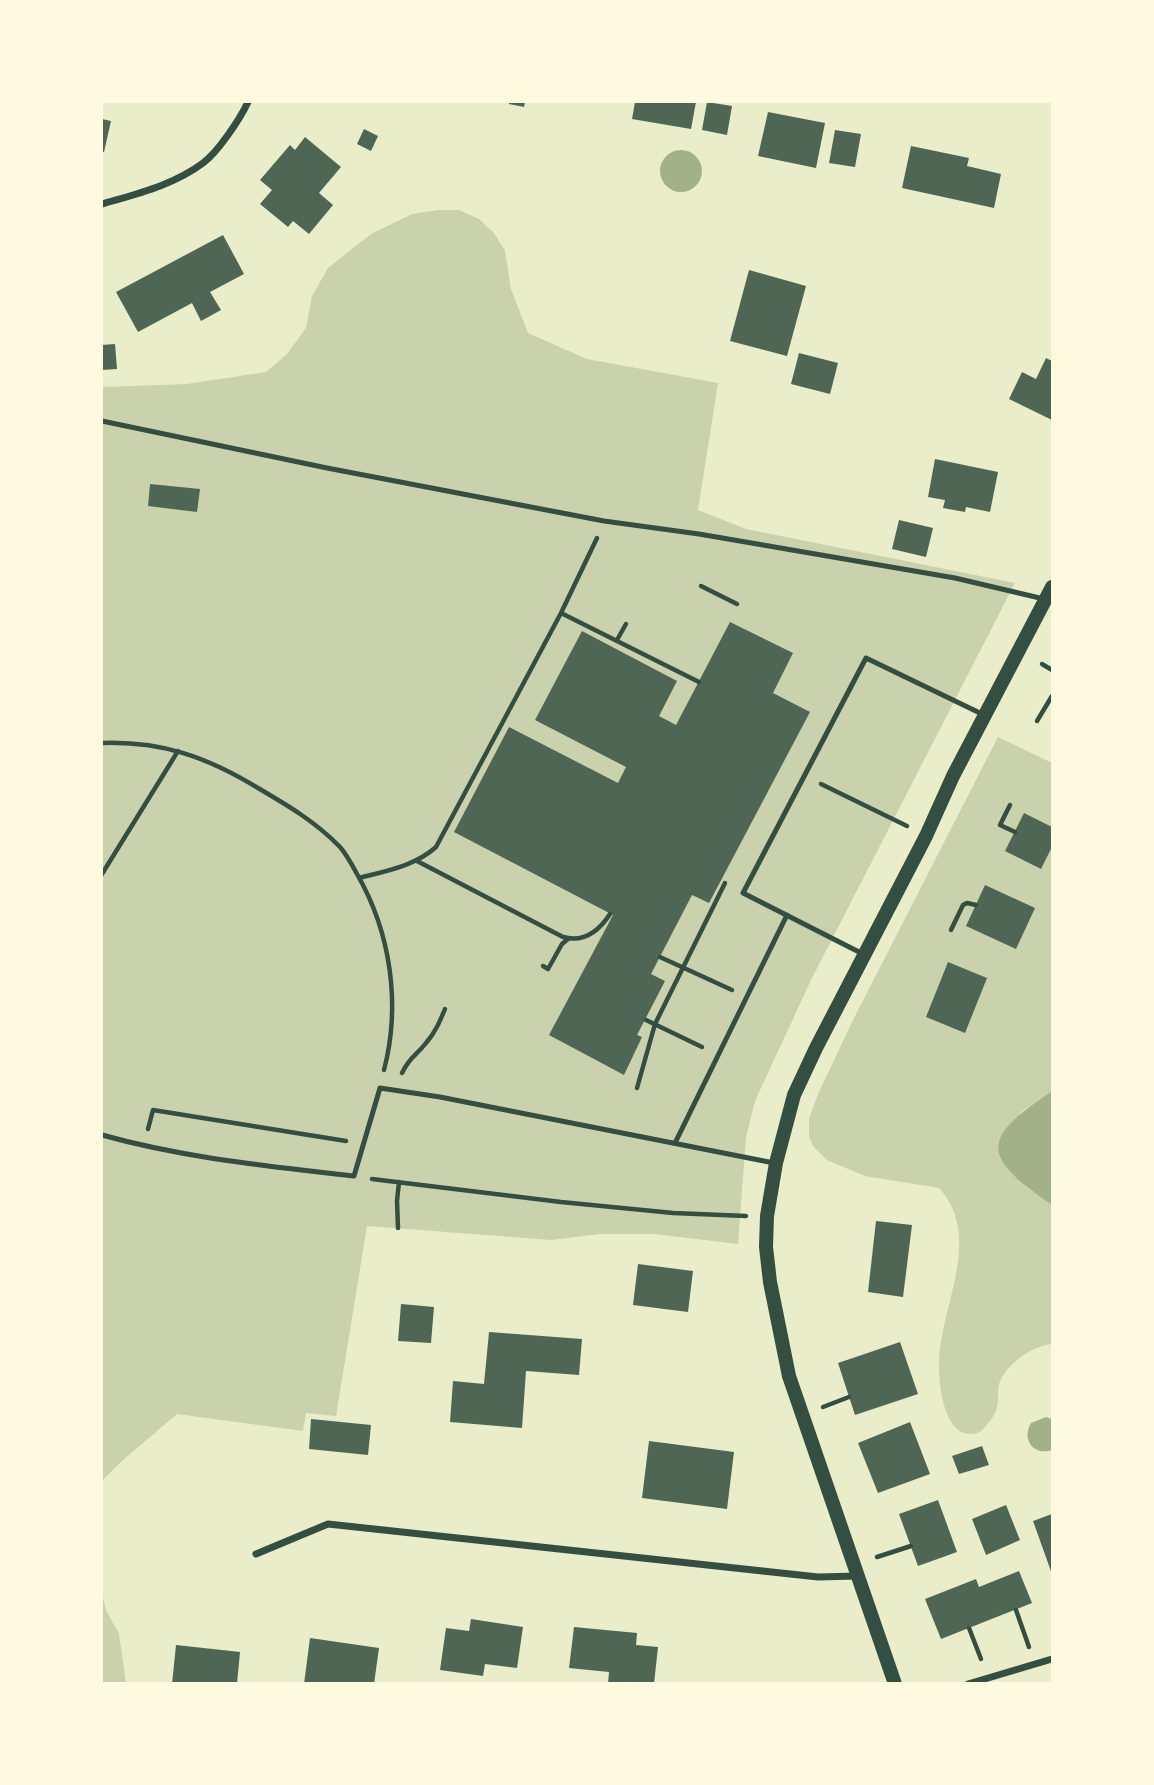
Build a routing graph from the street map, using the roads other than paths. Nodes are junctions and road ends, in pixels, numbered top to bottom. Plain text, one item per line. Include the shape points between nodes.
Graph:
1 (248, 102) edge
2 (102, 204) edge
3 (102, 421) edge
4 (1049, 593) edge
5 (985, 715) junction
6 (787, 915) junction
7 (864, 955) junction
8 (102, 1135) edge
9 (675, 1143) junction
10 (776, 1163) junction
11 (256, 1554) dead end
12 (857, 1576) junction
13 (1052, 1659) edge
14 (895, 1684) edge
15 (968, 1684) edge

1 - 2 street via 205,162 172,181
3 - 4 lane via 604,521
4 - 5 main road
5 - 6 lane via 866,658 743,893
5 - 7 main road
6 - 7 lane
6 - 9 lane
7 - 10 main road via 794,1095
8 - 9 lane via 208,1160 354,1176 380,1088
9 - 10 lane
10 - 12 main road via 767,1216 770,1282 789,1376
11 - 12 street via 328,1524 818,1577
12 - 14 main road
13 - 15 street

